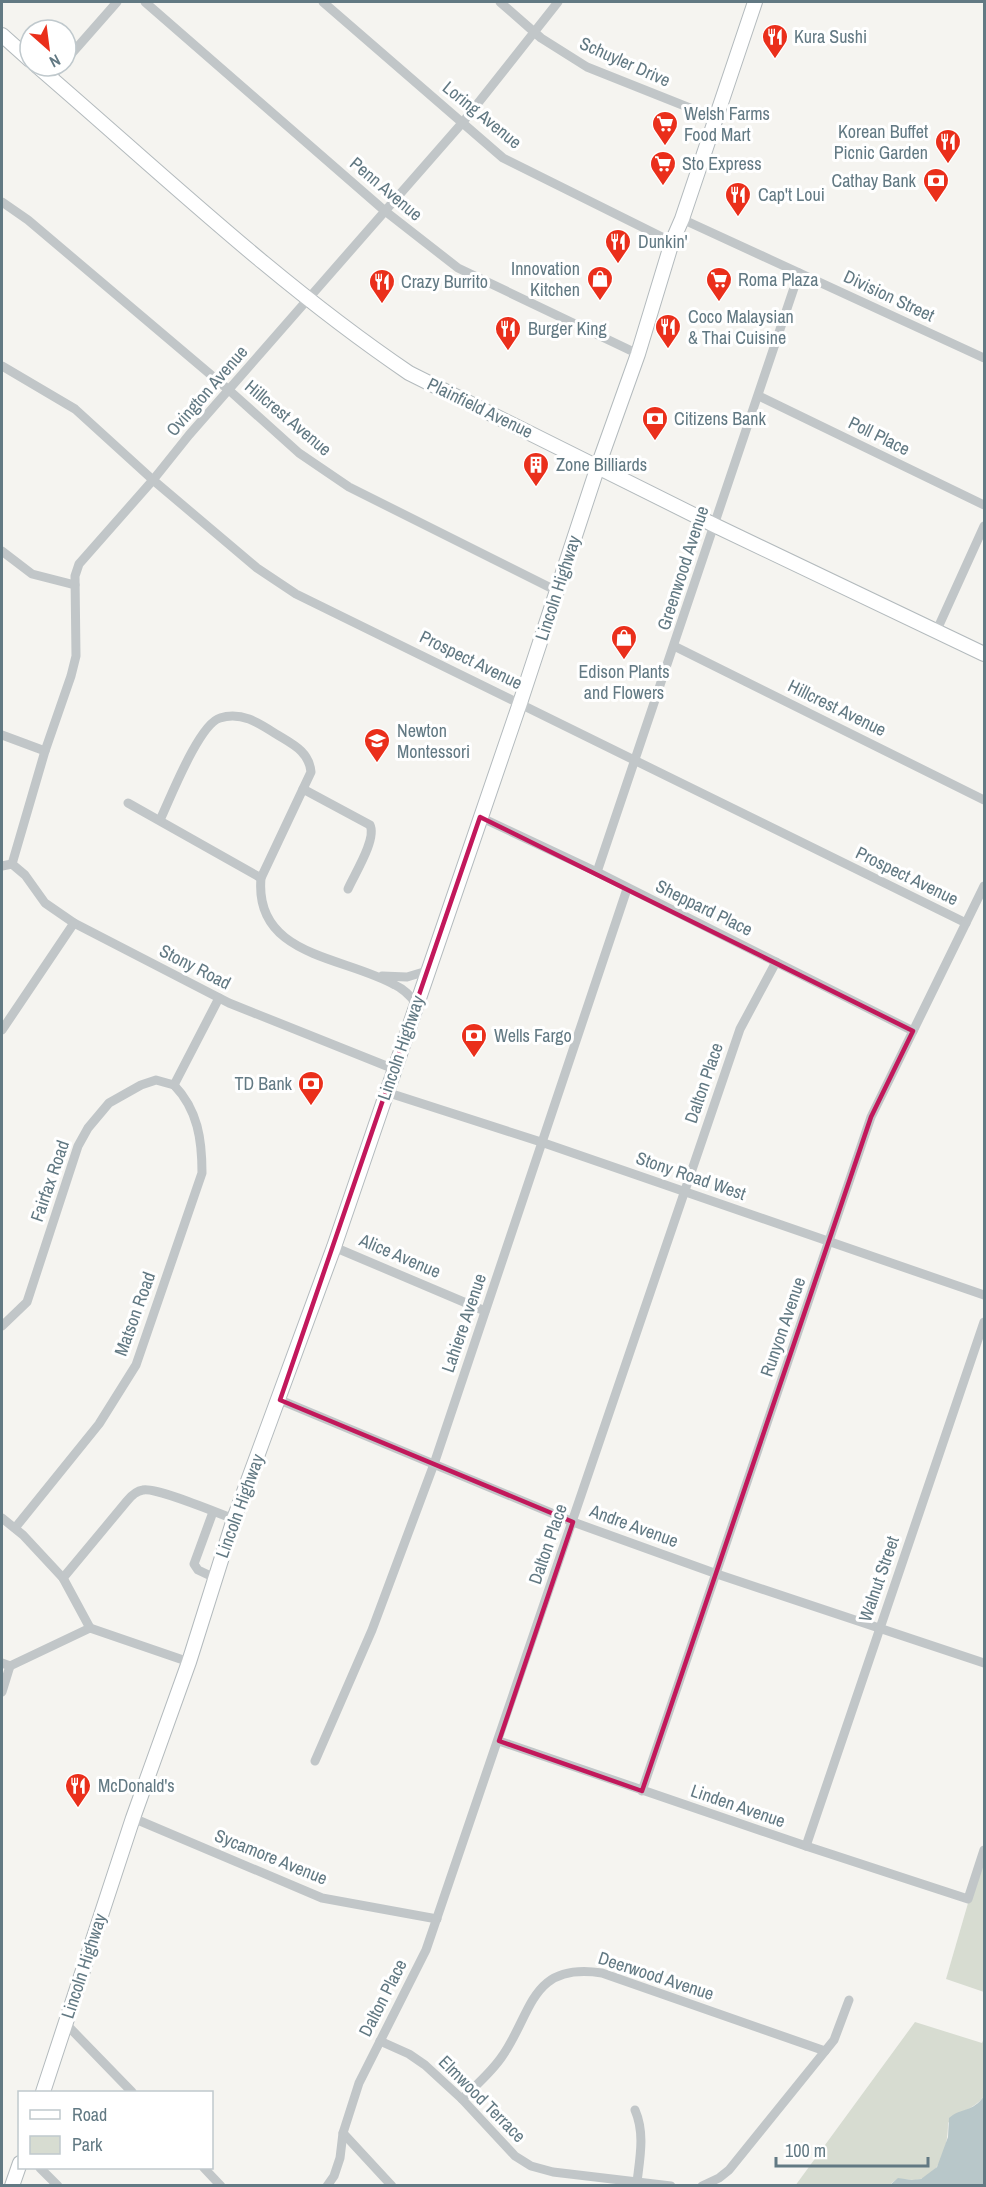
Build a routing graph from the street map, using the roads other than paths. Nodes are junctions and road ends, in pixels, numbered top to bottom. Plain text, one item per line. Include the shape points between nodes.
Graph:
1 (117, 2) edge
2 (145, 2) edge
3 (322, 2) edge
4 (500, 2) edge
5 (558, 2) edge
6 (755, 2) edge
7 (535, 32) junction
8 (2, 35) edge
9 (78, 46) edge
10 (18, 49) edge
11 (51, 78) edge
12 (715, 118) junction
13 (463, 122) junction
14 (2, 202) edge
15 (385, 211) junction
16 (682, 219) junction
17 (672, 242) junction
18 (799, 273) junction
19 (309, 298) junction
20 (638, 354) junction
21 (984, 358) edge
22 (2, 366) edge
23 (230, 391) junction
24 (759, 396) junction
25 (598, 466) junction
26 (153, 480) junction
27 (984, 505) edge
28 (714, 525) junction
29 (984, 526) edge
30 (2, 551) edge
31 (75, 585) junction
32 (557, 591) junction
33 (936, 632) junction
34 (674, 646) junction
35 (984, 654) edge
36 (520, 703) junction
37 (2, 735) edge
38 (45, 751) junction
39 (636, 760) junction
40 (303, 789) junction
41 (984, 800) edge
42 (128, 803) dead end
43 (480, 817) junction
44 (160, 820) junction
45 (12, 864) junction
46 (2, 866) edge
47 (597, 872) junction
48 (261, 878) junction
49 (984, 886) edge
50 (348, 889) dead end
51 (627, 889) junction
52 (966, 923) junction
53 (74, 924) junction
54 (776, 962) junction
55 (427, 971) junction
56 (374, 976) junction
57 (219, 998) junction
58 (416, 1003) junction
59 (2, 1030) edge
60 (913, 1031) junction
61 (394, 1069) junction
62 (174, 1084) junction
63 (386, 1092) junction
64 (541, 1142) junction
65 (684, 1191) junction
66 (830, 1240) junction
67 (334, 1247) junction
68 (984, 1295) edge
69 (485, 1311) junction
70 (984, 1322) edge
71 (2, 1326) edge
72 (280, 1400) junction
73 (434, 1464) junction
74 (213, 1512) junction
75 (2, 1518) edge
76 (234, 1519) junction
77 (573, 1522) junction
78 (15, 1528) junction
79 (717, 1574) junction
80 (63, 1578) junction
81 (215, 1578) junction
82 (90, 1628) junction
83 (879, 1628) junction
84 (189, 1662) junction
85 (984, 1663) edge
86 (6, 1665) edge
87 (2, 1692) edge
88 (499, 1741) junction
89 (315, 1761) dead end
90 (642, 1791) junction
91 (133, 1818) junction
92 (806, 1846) junction
93 (984, 1850) edge
94 (437, 1920) junction
95 (849, 2000) dead end
96 (66, 2024) junction
97 (380, 2041) junction
98 (825, 2051) junction
99 (43, 2091) edge
100 (131, 2091) edge
101 (462, 2099) junction
102 (635, 2109) dead end
103 (343, 2133) junction
104 (18, 2169) edge
105 (41, 2169) edge
106 (205, 2169) edge
107 (637, 2182) junction
108 (12, 2186) edge
109 (58, 2186) edge
110 (221, 2186) edge
111 (327, 2186) edge
112 (393, 2186) edge
113 (671, 2186) edge
114 (702, 2186) edge

1 - 9 street
2 - 15 street, Penn Avenue
3 - 13 street, Loring Avenue
4 - 7 street, Schuyler Drive
5 - 7 street, Ovington Avenue
6 - 12 main road, Lincoln Highway
7 - 12 street, Schuyler Drive via 587,67
7 - 13 street, Ovington Avenue
8 - 10 main road
11 - 19 main road, Plainfield Avenue
12 - 16 main road, Lincoln Highway
13 - 15 street, Ovington Avenue
13 - 17 street, Loring Avenue via 503,158
14 - 23 street, Hillcrest Avenue
15 - 19 street, Ovington Avenue
15 - 20 street, Penn Avenue via 458,268
16 - 17 main road, Lincoln Highway
16 - 18 street, Division Street
17 - 20 main road, Lincoln Highway
18 - 21 street, Division Street
18 - 24 street, Greenwood Avenue
19 - 23 street, Ovington Avenue
19 - 25 main road, Plainfield Avenue via 409,373
20 - 25 main road, Lincoln Highway
22 - 26 street, Prospect Avenue via 75,409
23 - 26 street, Ovington Avenue
23 - 32 street, Hillcrest Avenue via 299,453 349,487
24 - 27 street, Poll Place
24 - 28 street, Greenwood Avenue
25 - 28 main road, Plainfield Avenue
25 - 32 main road, Lincoln Highway
26 - 31 street, Ovington Avenue via 79,564
26 - 36 street, Prospect Avenue via 257,568 296,594
28 - 33 main road, Plainfield Avenue
28 - 34 street, Greenwood Avenue
29 - 33 street
30 - 31 street via 32,574
31 - 38 street, Ovington Avenue via 76,656
32 - 36 main road, Lincoln Highway
33 - 35 main road, Plainfield Avenue
34 - 39 street, Greenwood Avenue
34 - 41 street, Hillcrest Avenue
36 - 39 street, Prospect Avenue
36 - 43 main road, Lincoln Highway
37 - 38 street
38 - 45 street, Ovington Avenue
39 - 47 street, Greenwood Avenue
39 - 52 street, Prospect Avenue
40 - 44 street via 311,772 310,761 299,748 252,719 218,718 198,739
40 - 48 street
40 - 50 street via 373,830
42 - 44 street
43 - 47 street, Sheppard Place
43 - 55 main road, Lincoln Highway
44 - 48 street
45 - 46 street
45 - 53 street, Stony Road via 45,903
47 - 51 street, Sheppard Place
48 - 56 street via 264,909 270,924 282,937 302,949
49 - 52 street, Runyon Avenue
51 - 54 street, Sheppard Place
51 - 64 street, Lahiere Avenue
52 - 60 street, Runyon Avenue
53 - 57 street, Stony Road
53 - 59 street
54 - 60 street, Sheppard Place
54 - 65 street, Dalton Place via 741,1029
55 - 56 street via 407,977
55 - 58 main road, Lincoln Highway
56 - 58 street via 396,985
57 - 61 street, Stony Road
57 - 62 street
58 - 61 main road, Lincoln Highway
60 - 66 street, Runyon Avenue via 871,1117
61 - 63 main road, Lincoln Highway
62 - 71 street, Fairfax Road via 156,1080 141,1085 109,1103 88,1128 78,1146 27,1302
62 - 78 street, Matson Road via 200,1129 202,1173 136,1365 99,1424
63 - 64 street, Stony Road West
63 - 67 main road, Lincoln Highway
64 - 65 street, Stony Road West
64 - 69 street, Lahiere Avenue
65 - 66 street, Stony Road West
65 - 77 street, Dalton Place
66 - 68 street, Stony Road West
66 - 79 street, Runyon Avenue
67 - 69 street, Alice Avenue
67 - 72 main road, Lincoln Highway
69 - 73 street, Lahiere Avenue
70 - 83 street, Walnut Street
72 - 73 street, Andre Avenue
72 - 76 main road, Lincoln Highway
73 - 77 street, Andre Avenue
73 - 89 street, Lahiere Avenue via 372,1630
74 - 76 street
74 - 80 street via 158,1490 136,1492
74 - 81 street via 194,1564
75 - 78 street
76 - 81 main road, Lincoln Highway
77 - 79 street, Andre Avenue
77 - 88 street, Dalton Place
78 - 80 street
79 - 83 street, Andre Avenue
79 - 90 street, Runyon Avenue
80 - 82 street
81 - 84 main road, Lincoln Highway
82 - 84 street
82 - 86 street
83 - 85 street, Andre Avenue
83 - 92 street, Walnut Street
84 - 91 main road, Lincoln Highway
86 - 87 street
88 - 90 street, Linden Avenue
88 - 94 street, Dalton Place
90 - 92 street, Linden Avenue
91 - 94 street, Sycamore Avenue via 322,1898
91 - 96 main road, Lincoln Highway
92 - 93 street, Linden Avenue via 968,1899
94 - 97 street, Dalton Place
95 - 98 street via 840,2030
96 - 99 main road, Lincoln Highway
96 - 100 street
97 - 101 street, Elmwood Terrace via 425,2065
97 - 103 street, Dalton Place via 359,2083
98 - 101 street, Deerwood Avenue via 602,1972 568,1972 533,1996 504,2054
98 - 114 street via 729,2170
101 - 107 street, Elmwood Terrace via 515,2156 531,2166
102 - 107 street via 642,2137
103 - 111 street, Dalton Place via 340,2158
103 - 112 street
104 - 108 main road
105 - 109 street
106 - 110 street
107 - 113 street, Elmwood Terrace

